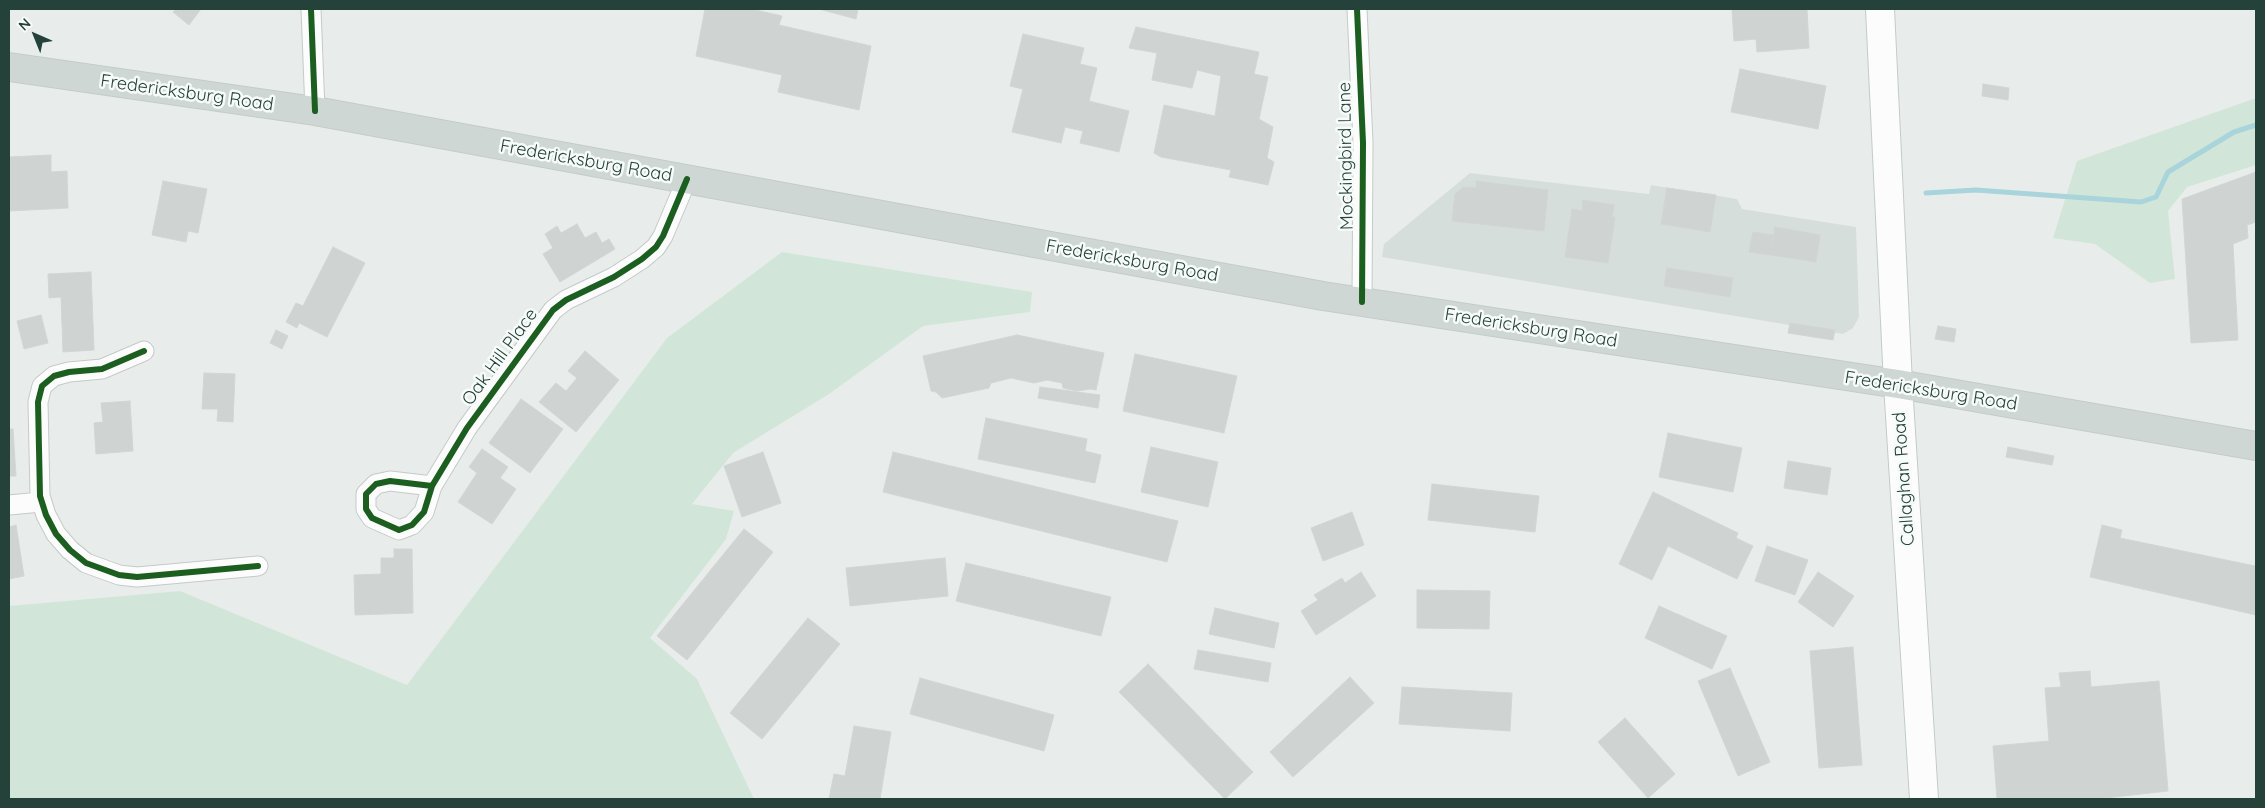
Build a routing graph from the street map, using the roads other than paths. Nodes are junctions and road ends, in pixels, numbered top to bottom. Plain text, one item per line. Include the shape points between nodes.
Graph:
1 (311, 9) edge
2 (1357, 9) edge
3 (1880, 9) edge
4 (9, 67) edge
5 (315, 112) junction
6 (687, 179) junction
7 (1362, 302) junction
8 (144, 351) dead end
9 (1898, 384) junction
10 (2256, 446) edge
11 (432, 486) dead end
12 (41, 502) junction
13 (9, 505) edge
14 (258, 566) dead end
15 (1924, 799) edge

1 - 5 street
2 - 7 street, Mockingbird Lane via 1363,143
3 - 9 main road, Callaghan Road
4 - 5 main road, Fredericksburg Road
5 - 6 main road, Fredericksburg Road
6 - 7 main road, Fredericksburg Road
6 - 11 street, Oak Hill Place via 656,247 614,277 566,300 553,310 467,428
7 - 9 main road, Fredericksburg Road
8 - 12 street via 102,369 54,376 42,386 38,402
9 - 10 main road, Fredericksburg Road
9 - 15 main road, Callaghan Road
12 - 13 street
12 - 14 street via 56,534 70,550 86,563 106,572 137,577

